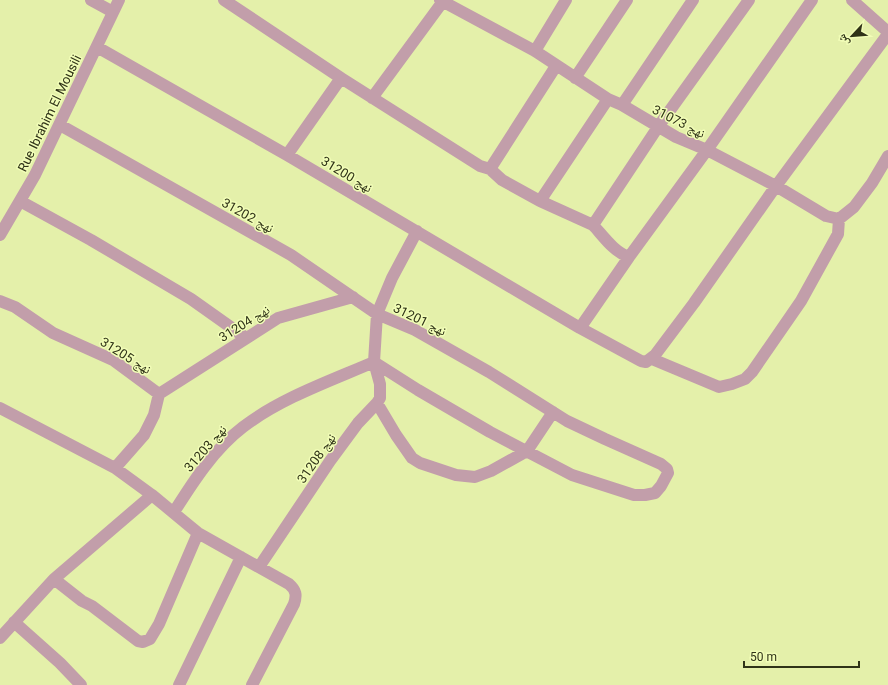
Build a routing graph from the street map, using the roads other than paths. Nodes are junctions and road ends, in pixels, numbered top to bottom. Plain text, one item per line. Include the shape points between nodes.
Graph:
1 (91, 0) edge
2 (119, 0) edge
3 (224, 0) edge
4 (566, 0) edge
5 (627, 0) edge
6 (693, 0) edge
7 (749, 0) edge
8 (812, 0) edge
9 (852, 0) edge
10 (442, 1) edge
11 (113, 12) junction
12 (888, 33) edge
13 (97, 47) junction
14 (535, 52) junction
15 (556, 66) junction
16 (341, 78) junction
17 (575, 78) junction
18 (372, 98) junction
19 (608, 99) junction
20 (622, 105) junction
21 (60, 124) junction
22 (658, 127) junction
23 (707, 150) junction
24 (287, 155) junction
25 (888, 156) edge
26 (490, 169) junction
27 (776, 186) junction
28 (20, 201) junction
29 (540, 201) junction
30 (5, 218) edge
31 (839, 219) junction
32 (593, 225) junction
33 (417, 231) junction
34 (0, 235) edge
35 (629, 256) junction
36 (353, 297) junction
37 (0, 300) edge
38 (377, 314) junction
39 (580, 328) junction
40 (246, 338) junction
41 (649, 360) junction
42 (374, 362) junction
43 (159, 394) junction
44 (377, 403) junction
45 (0, 408) edge
46 (553, 412) junction
47 (527, 451) junction
48 (115, 468) junction
49 (152, 495) junction
50 (174, 512) junction
51 (198, 533) junction
52 (241, 557) junction
53 (259, 567) junction
54 (54, 579) junction
55 (14, 622) junction
56 (0, 638) edge
57 (82, 685) edge
58 (179, 685) edge
59 (252, 685) edge

1 - 11 street
2 - 11 street, Rue Ibrahim El Mousili
3 - 16 street
4 - 14 street
5 - 17 street
6 - 20 street
7 - 22 street
8 - 23 street
9 - 12 street
10 - 14 street, نهج 31073
10 - 18 street
11 - 13 street, Rue Ibrahim El Mousili
12 - 27 street
13 - 21 street, Rue Ibrahim El Mousili
13 - 24 street, نهج 31200
14 - 15 street, نهج 31073
15 - 17 street, نهج 31073
15 - 26 street
16 - 18 street
16 - 24 street
17 - 19 street, نهج 31073
18 - 26 street via 480,166
19 - 20 street, نهج 31073
19 - 29 street
20 - 22 street, نهج 31073
21 - 28 street, Rue Ibrahim El Mousili via 36,175
21 - 36 street, نهج 31202 via 291,255
22 - 23 street, نهج 31073
22 - 32 street
23 - 27 street, نهج 31073
23 - 35 street
24 - 33 street, نهج 31200
25 - 31 street via 854,207
26 - 29 street via 502,180
27 - 31 street, نهج 31073 via 826,216
27 - 41 street via 694,303
28 - 30 street, Rue Ibrahim El Mousili
28 - 40 street via 191,299
29 - 32 street
30 - 34 street, Rue Ibrahim El Mousili
31 - 41 street, نهج 31200 via 838,234 801,301 745,379 719,387
32 - 35 street via 614,248
33 - 38 street, نهج 31201 via 392,278
33 - 39 street, نهج 31200
35 - 39 street
36 - 38 street, نهج 31202
36 - 40 street, نهج 31204 via 278,318
37 - 43 street, نهج 31205 via 53,333 113,360
38 - 42 street
38 - 46 street, نهج 31201 via 415,330
39 - 41 street, نهج 31200 via 641,361
40 - 43 street, نهج 31204
42 - 44 street via 380,384 380,398
42 - 47 street via 490,432
42 - 50 street, نهج 31203 via 266,411 242,428 209,462
43 - 48 street via 154,415 144,435
44 - 47 street via 412,458 456,475 475,477
44 - 53 street, نهج 31208 via 358,423
45 - 48 street
46 - 47 street
46 - 47 street, نهج 31201 via 661,464 668,473 661,486 655,492 634,495 572,475
48 - 49 street
49 - 50 street
49 - 54 street
50 - 51 street
51 - 52 street
51 - 54 street via 159,624 150,639 143,642 138,641
52 - 53 street
52 - 58 street
53 - 59 street via 294,588 296,598
54 - 55 street
55 - 56 street
55 - 57 street

